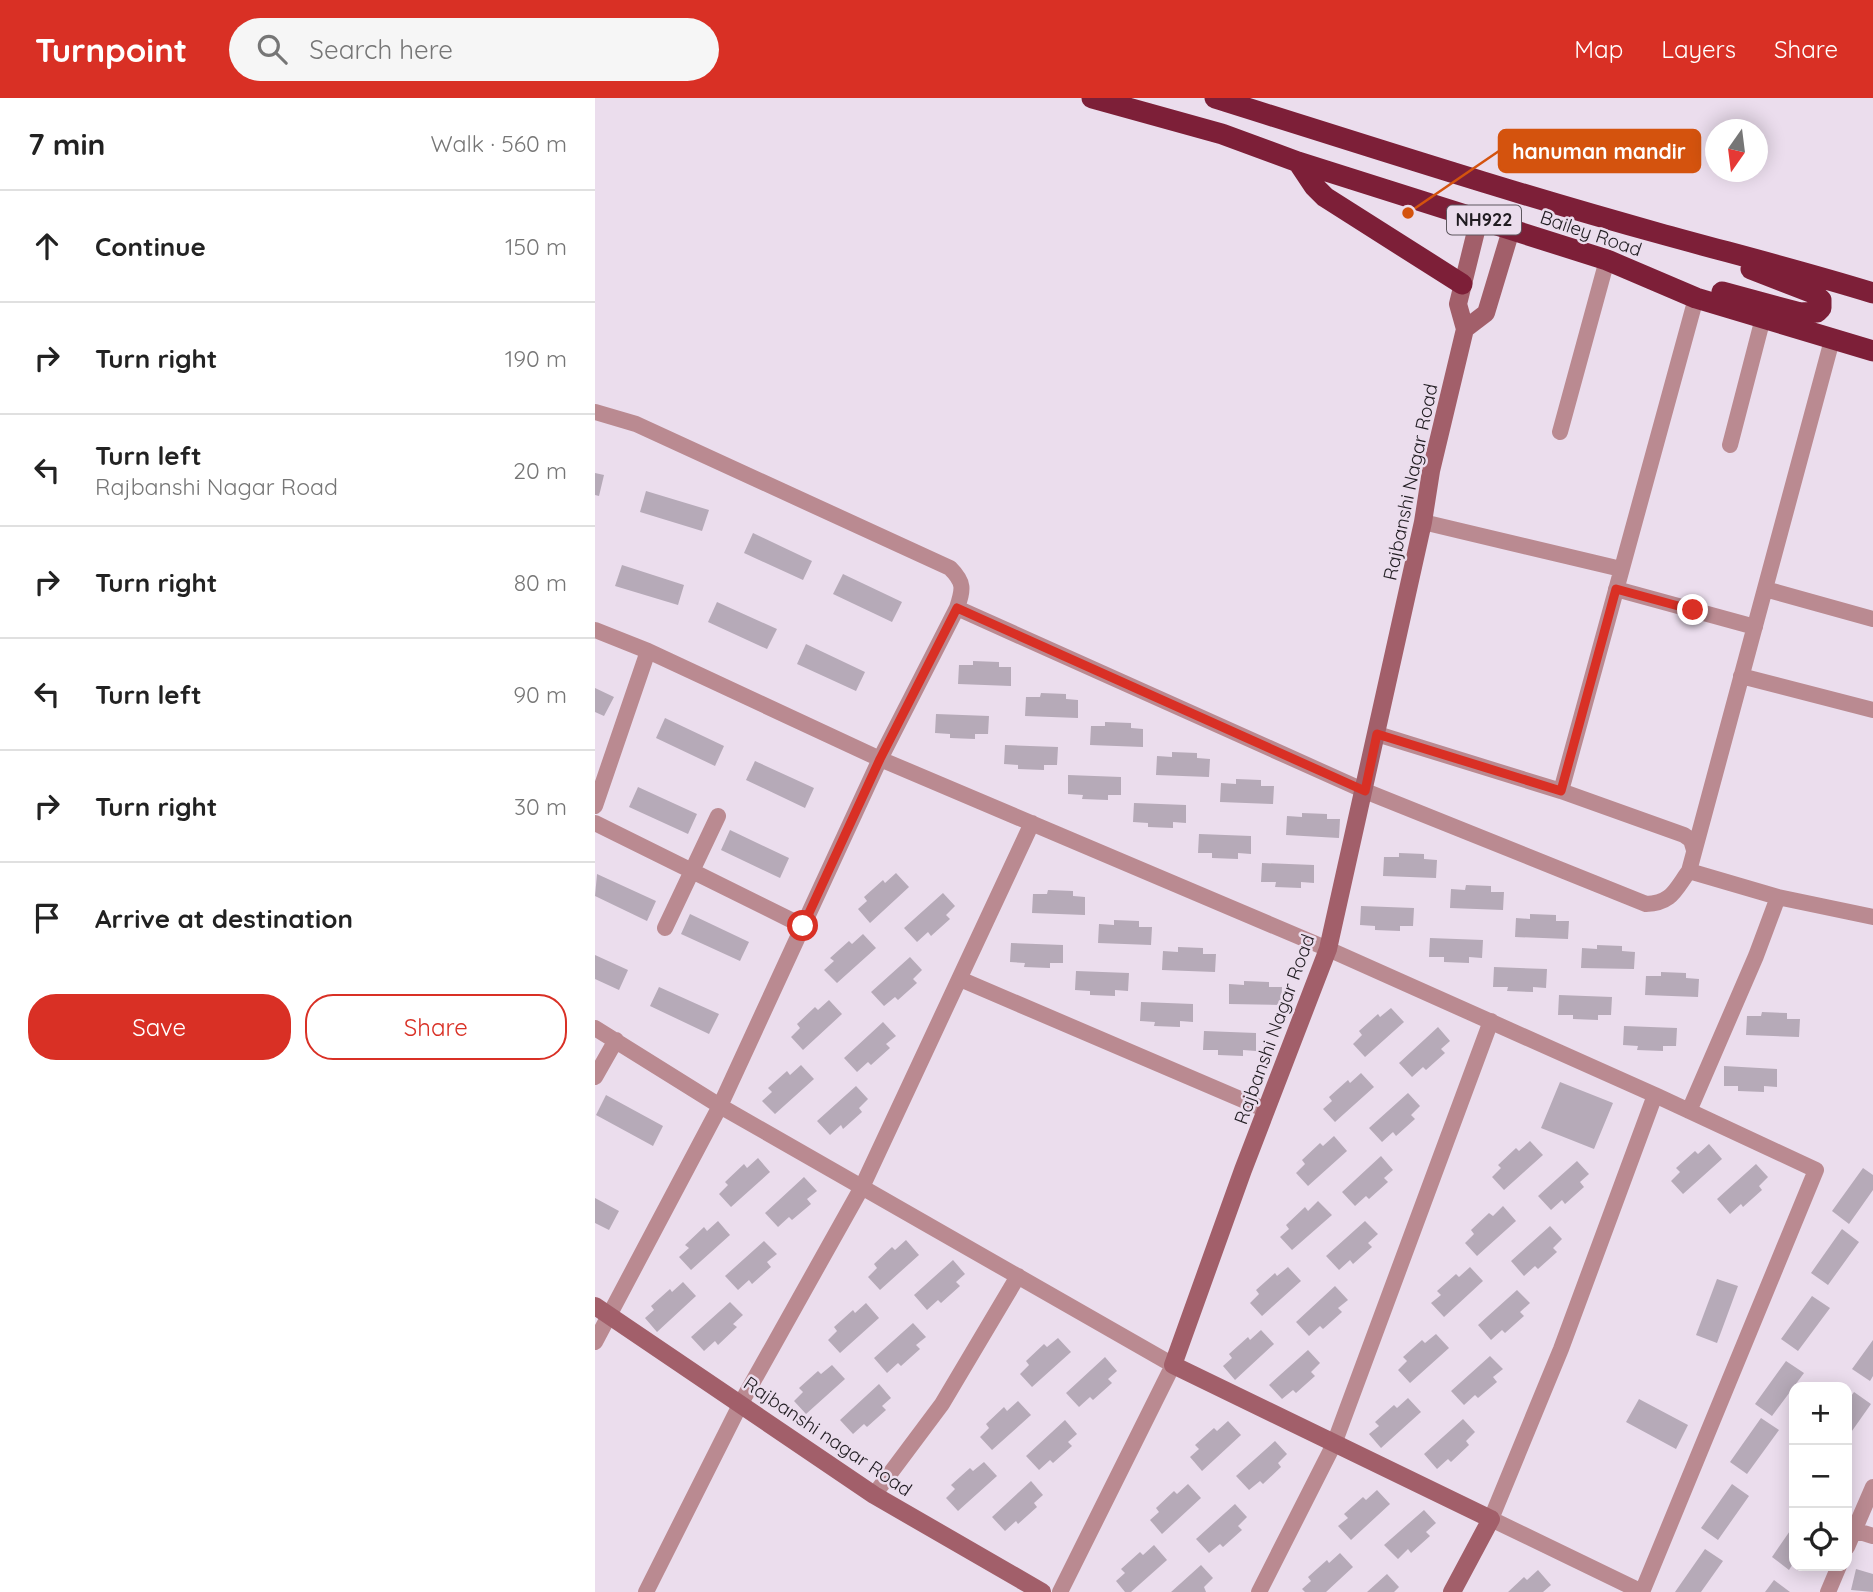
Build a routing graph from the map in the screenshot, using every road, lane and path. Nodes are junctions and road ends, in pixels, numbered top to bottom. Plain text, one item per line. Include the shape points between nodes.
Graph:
1 (1092, 98) edge
2 (1215, 98) edge
3 (1297, 162) junction
4 (1479, 219) junction
5 (1511, 230) junction
6 (1658, 233) junction
7 (1613, 262) junction
8 (1462, 284) junction
9 (1873, 293) edge
10 (1696, 298) junction
11 (1763, 318) junction
12 (1465, 329) junction
13 (1832, 340) junction
14 (1873, 351) edge
15 (595, 412) edge
16 (1560, 432) dead end
17 (1730, 445) dead end
18 (1423, 522) junction
19 (1621, 569) junction
20 (1616, 589) junction
21 (1765, 589) junction
22 (957, 608) junction
23 (1873, 619) edge
24 (1755, 627) junction
25 (595, 630) edge
26 (648, 651) junction
27 (1741, 676) junction
28 (1873, 710) edge
29 (1377, 734) junction
30 (880, 759) junction
31 (1365, 791) junction
32 (1561, 791) junction
33 (595, 806) edge
34 (718, 816) dead end
35 (595, 823) edge
36 (1033, 823) junction
37 (1694, 850) junction
38 (1689, 871) junction
39 (693, 872) junction
40 (1779, 897) junction
41 (1873, 915) edge
42 (803, 926) junction
43 (665, 929) dead end
44 (1328, 949) junction
45 (960, 979) junction
46 (1491, 1021) junction
47 (595, 1028) edge
48 (616, 1040) junction
49 (595, 1077) edge
50 (1655, 1094) junction
51 (720, 1106) junction
52 (1266, 1110) junction
53 (1689, 1111) junction
54 (862, 1187) junction
55 (1018, 1276) junction
56 (602, 1310) edge
57 (595, 1342) edge
58 (1173, 1365) junction
59 (741, 1403) junction
60 (1334, 1444) junction
61 (1873, 1487) edge
62 (874, 1495) junction
63 (1491, 1519) junction
64 (1854, 1530) junction
65 (1852, 1535) edge
66 (1873, 1536) edge
67 (1837, 1571) edge
68 (646, 1592) edge
69 (1042, 1592) edge
70 (1060, 1592) edge
71 (1259, 1592) edge
72 (1452, 1592) edge
73 (1828, 1592) edge

1 - 3 highway, Bailey Road / NH922 via 1222,134
2 - 6 highway, Bailey Road / NH922
3 - 4 highway, Bailey Road / NH922
3 - 8 highway via 1325,197
4 - 5 highway, Bailey Road / NH922
4 - 8 street, Rajbanshi Nagar Road
5 - 7 highway, Bailey Road / NH922
5 - 12 street via 1486,313
6 - 7 highway via 1813,293 1821,300 1821,308 1800,313
6 - 9 highway, Bailey Road / NH922
7 - 10 highway, Bailey Road / NH922
7 - 16 street
8 - 12 street, Rajbanshi Nagar Road via 1458,304
10 - 11 highway, Bailey Road / NH922
10 - 19 street
11 - 13 highway, Bailey Road / NH922
11 - 17 street
12 - 18 street, Rajbanshi Nagar Road
13 - 14 highway, Bailey Road / NH922
13 - 21 street
15 - 22 street via 636,424 950,568 962,590
18 - 19 street
18 - 29 street, Rajbanshi Nagar Road
19 - 20 street
20 - 24 street
20 - 32 street
21 - 23 street
21 - 24 street
22 - 30 street
22 - 31 street
24 - 27 street
25 - 26 street
26 - 30 street
26 - 33 street
27 - 28 street
27 - 37 street
29 - 31 street, Rajbanshi Nagar Road
29 - 32 street
30 - 36 street
30 - 42 street
31 - 38 street via 1646,904 1667,900
31 - 44 street, Rajbanshi Nagar Road
32 - 37 street via 1684,835
34 - 39 street
35 - 39 street
36 - 44 street
36 - 45 street
37 - 38 street
38 - 40 street
39 - 42 street
39 - 43 street
40 - 41 street
40 - 53 street
42 - 51 street
44 - 46 street
44 - 52 street, Rajbanshi Nagar Road
45 - 52 street
45 - 54 street
46 - 50 street
46 - 60 street
47 - 48 street
48 - 49 street
48 - 51 street
50 - 53 street
50 - 63 street via 1561,1349
51 - 54 street
51 - 56 street
52 - 58 street, Rajbanshi Nagar Road
53 - 63 street via 1816,1170 1642,1592
54 - 55 street
54 - 59 street
55 - 58 street
55 - 62 street via 942,1404
56 - 57 street
56 - 59 street, Rajbanshi nagar Road
58 - 60 street
58 - 70 street
59 - 62 street, Rajbanshi nagar Road
59 - 68 street
60 - 63 street
60 - 71 street
61 - 64 street
62 - 69 street, Rajbanshi nagar Road
63 - 72 street
64 - 65 street
64 - 66 street
67 - 73 street

